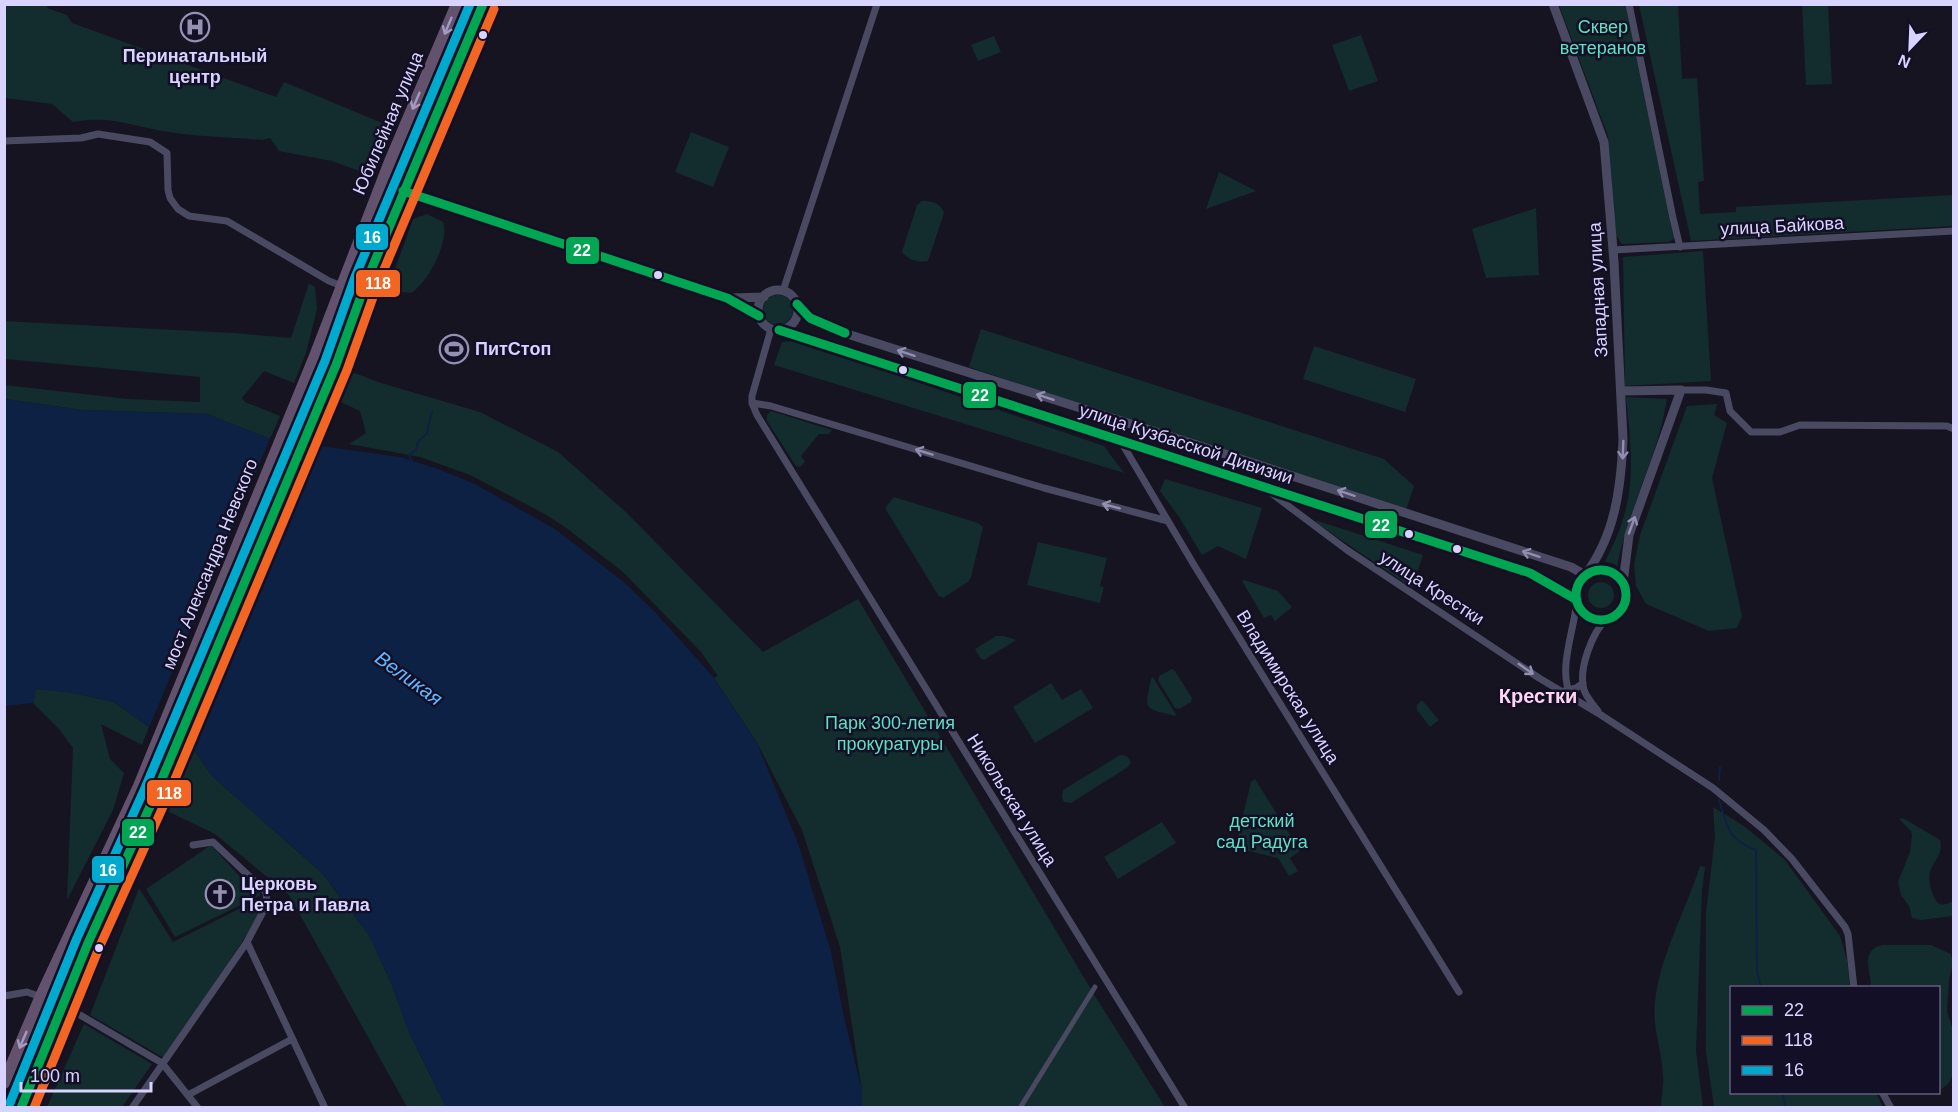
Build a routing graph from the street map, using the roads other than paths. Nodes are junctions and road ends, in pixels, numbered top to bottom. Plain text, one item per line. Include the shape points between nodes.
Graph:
1 (457, 4) edge
2 (483, 4) edge
3 (877, 4) edge
4 (1553, 4) edge
5 (1629, 4) edge
6 (4, 141) edge
7 (382, 181) junction
8 (403, 191) junction
9 (1953, 231) edge
10 (1680, 247) junction
11 (1613, 250) junction
12 (342, 286) junction
13 (783, 291) junction
14 (764, 297) junction
15 (727, 298) junction
16 (797, 304) junction
17 (759, 316) junction
18 (775, 329) junction
19 (315, 356) joint
20 (1681, 390) junction
21 (1621, 391) junction
22 (752, 404) junction
23 (1953, 429) edge
24 (1120, 440) junction
25 (1261, 486) junction
26 (1168, 521) junction
27 (1585, 575) junction
28 (1623, 583) junction
29 (1577, 600) junction
30 (1607, 618) junction
31 (1583, 683) junction
32 (1564, 691) junction
33 (1601, 715) junction
34 (194, 846) dead end
35 (247, 942) junction
36 (1854, 986) edge
37 (1095, 987) dead end
38 (1459, 992) dead end
39 (4, 996) edge
40 (41, 996) junction
41 (63, 1005) junction
42 (292, 1039) junction
43 (162, 1063) junction
44 (4, 1083) edge
45 (1883, 1094) edge
46 (188, 1095) junction
47 (21, 1107) edge
48 (132, 1107) edge
49 (198, 1107) edge
50 (324, 1107) edge
51 (1020, 1107) edge
52 (1185, 1107) edge
53 (1891, 1107) edge

1 -> 7 highway, Юбилейная улица
2 - 8 highway
3 - 13 street
4 - 11 street, Западная улица via 1604,142
5 - 10 street
6 - 12 street via 98,134 150,142 167,153 168,190 178,209 189,216 227,221
7 - 8 street, улица Кузбасской Дивизии
7 - 12 highway, Юбилейная улица
8 - 15 street, улица Кузбасской Дивизии
8 - 41 highway, мост Александра Невского via 336,365
9 - 10 street, улица Байкова
10 - 11 street, улица Байкова
11 - 21 street, Западная улица
12 - 19 highway, Юбилейная улица
13 - 14 street, улица Кузбасской Дивизии
13 - 16 street, улица Кузбасской Дивизии
14 - 15 street, улица Кузбасской Дивизии
14 - 17 street
15 - 17 street, улица Кузбасской Дивизии
16 - 18 street via 794,322
27 -> 16 street, улица Кузбасской Дивизии via 1419,517 841,332 810,318
17 - 18 street, улица Кузбасской Дивизии
18 - 22 street via 753,389
18 - 24 street, улица Кузбасской Дивизии
19 - 40 highway, мост Александра Невского via 139,786
20 - 21 street
20 - 23 street via 1725,393 1730,411 1752,432 1780,432 1800,426
28 -> 20 street via 1629,535
21 -> 27 street, Западная улица via 1622,458 1616,512 1606,540
26 -> 22 street via 771,406
22 - 52 street, Никольская улица
24 - 25 street, улица Кузбасской Дивизии
24 - 26 street, Владимирская улица
25 - 29 street, улица Кузбасской Дивизии via 1530,573
25 -> 32 street, улица Крестки via 1347,550
26 - 38 street, Владимирская улица
27 - 28 street via 1603,570 1618,576
27 - 29 street via 1576,590
28 - 30 street via 1623,606
29 - 30 street via 1588,616
29 - 32 street
30 - 31 street via 1587,652
31 - 32 street
31 - 33 street
32 - 33 street, улица Крестки
33 - 36 street, улица Крестки via 1713,788 1792,859 1845,927
34 - 35 street via 213,842 266,892 267,904
35 - 42 street
35 - 43 street
37 - 51 street
39 - 40 street via 27,992
40 - 41 street
40 -> 44 highway, мост Александра Невского
41 - 43 street
41 - 47 highway, мост Александра Невского
42 - 46 street
42 - 50 street
43 - 46 street
43 - 48 street
45 - 53 street
46 - 49 street

